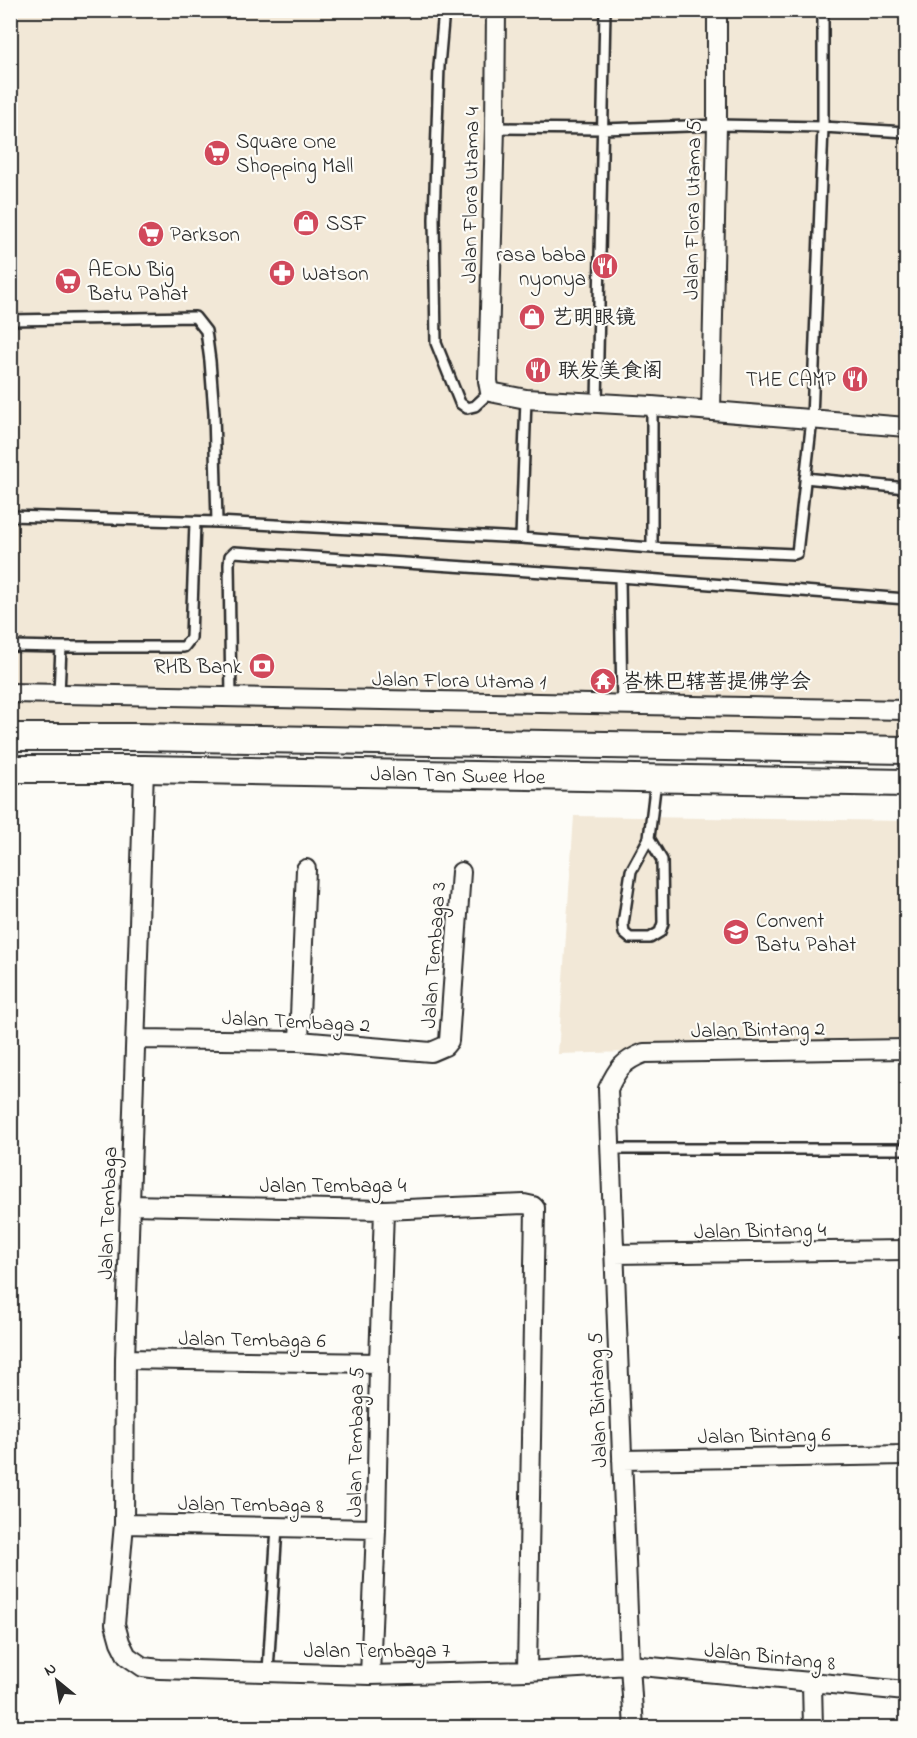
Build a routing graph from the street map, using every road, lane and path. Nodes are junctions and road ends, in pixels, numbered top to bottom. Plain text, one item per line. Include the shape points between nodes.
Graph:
1 (444, 10) edge
2 (496, 10) edge
3 (605, 10) edge
4 (717, 10) edge
5 (823, 10) edge
6 (717, 125) junction
7 (824, 127) junction
8 (495, 128) junction
9 (603, 129) junction
10 (906, 132) edge
11 (10, 320) edge
12 (489, 386) junction
13 (526, 399) junction
14 (597, 403) junction
15 (651, 405) junction
16 (711, 411) junction
17 (812, 419) junction
18 (906, 427) edge
19 (805, 478) junction
20 (906, 488) edge
21 (10, 516) edge
22 (195, 522) junction
23 (217, 522) junction
24 (520, 538) junction
25 (652, 548) junction
26 (620, 577) junction
27 (906, 599) edge
28 (10, 646) edge
29 (61, 647) junction
30 (10, 693) edge
31 (59, 694) junction
32 (231, 698) junction
33 (622, 705) junction
34 (906, 710) edge
35 (10, 737) edge
36 (906, 750) edge
37 (10, 769) edge
38 (144, 769) junction
39 (657, 777) junction
40 (906, 783) edge
41 (649, 838) junction
42 (306, 869) dead end
43 (461, 872) dead end
44 (136, 1039) junction
45 (299, 1041) junction
46 (449, 1041) joint
47 (906, 1049) edge
48 (616, 1071) joint
49 (610, 1149) junction
50 (906, 1149) edge
51 (129, 1205) junction
52 (384, 1210) junction
53 (906, 1250) edge
54 (614, 1254) junction
55 (125, 1359) junction
56 (379, 1364) junction
57 (906, 1455) edge
58 (622, 1460) junction
59 (124, 1524) junction
60 (277, 1527) junction
61 (376, 1529) junction
62 (127, 1656) joint
63 (630, 1665) junction
64 (268, 1671) junction
65 (527, 1671) junction
66 (370, 1675) junction
67 (812, 1683) junction
68 (906, 1691) edge
69 (634, 1728) edge
70 (813, 1728) edge

1 - 12 lane via 434,219 436,343 460,403 467,408 475,406
2 - 8 street, Jalan Flora Utama 4
3 - 9 lane
4 - 6 street, Jalan Flora Utama 5
5 - 7 lane
6 - 7 lane
6 - 9 lane
6 - 16 street, Jalan Flora Utama 5
7 - 10 lane
7 - 17 lane
8 - 9 lane
8 - 12 street, Jalan Flora Utama 4
9 - 14 lane
11 - 23 lane via 195,317 206,332 210,361
12 - 13 street
13 - 14 street
13 - 24 lane
14 - 15 street
15 - 16 street
15 - 25 lane
16 - 17 street
17 - 18 street
17 - 19 lane
19 - 20 lane
19 - 25 lane via 798,550 794,554
21 - 22 lane
22 - 23 lane
22 - 29 lane via 191,638 184,647
23 - 24 lane
24 - 25 lane
26 - 27 lane
26 - 32 lane via 234,552 229,564
26 - 33 lane
28 - 29 lane
29 - 31 lane
30 - 31 street, Jalan Flora Utama 1
31 - 32 street, Jalan Flora Utama 1
32 - 33 street, Jalan Flora Utama 1
33 - 34 street, Jalan Flora Utama 1
35 - 36 main road, Jalan Tan Swee Hoe
37 - 38 main road, Jalan Tan Swee Hoe
38 - 39 main road, Jalan Tan Swee Hoe
38 - 44 street, Jalan Tembaga
39 - 40 main road, Jalan Tan Swee Hoe
39 - 41 lane
41 - 41 lane via 632,871 623,924 624,933 630,938 650,938 660,932 663,923 662,860
42 - 45 street
43 - 46 street, Jalan Tembaga 3
44 - 45 street, Jalan Tembaga 2
44 - 51 street, Jalan Tembaga
45 - 46 street, Jalan Tembaga 2 via 431,1052
47 - 48 street, Jalan Bintang 2 via 644,1053 630,1058
48 - 49 street, Jalan Bintang 5 via 608,1089
49 - 50 lane
49 - 54 street, Jalan Bintang 5
51 - 52 street, Jalan Tembaga 4
51 - 55 street, Jalan Tembaga
52 - 56 street, Jalan Tembaga 5
52 - 65 street, Jalan Tembaga 4 via 524,1203 535,1208
53 - 54 street, Jalan Bintang 4
54 - 58 street, Jalan Bintang 5
55 - 56 street, Jalan Tembaga 6
55 - 59 street, Jalan Tembaga
56 - 61 street, Jalan Tembaga 5
57 - 58 street, Jalan Bintang 6
58 - 63 street, Jalan Bintang 5
59 - 60 street, Jalan Tembaga 8
59 - 62 street, Jalan Tembaga via 115,1624
60 - 61 street, Jalan Tembaga 8
60 - 64 lane
61 - 66 street, Jalan Tembaga 5
62 - 64 street, Jalan Tembaga 7 via 143,1667 160,1669
63 - 65 street, Jalan Tembaga 7
63 - 67 street, Jalan Bintang 8
63 - 69 street, Jalan Bintang 5
64 - 66 street, Jalan Tembaga 7
65 - 66 street, Jalan Tembaga 7
67 - 68 street, Jalan Bintang 8
67 - 70 street

